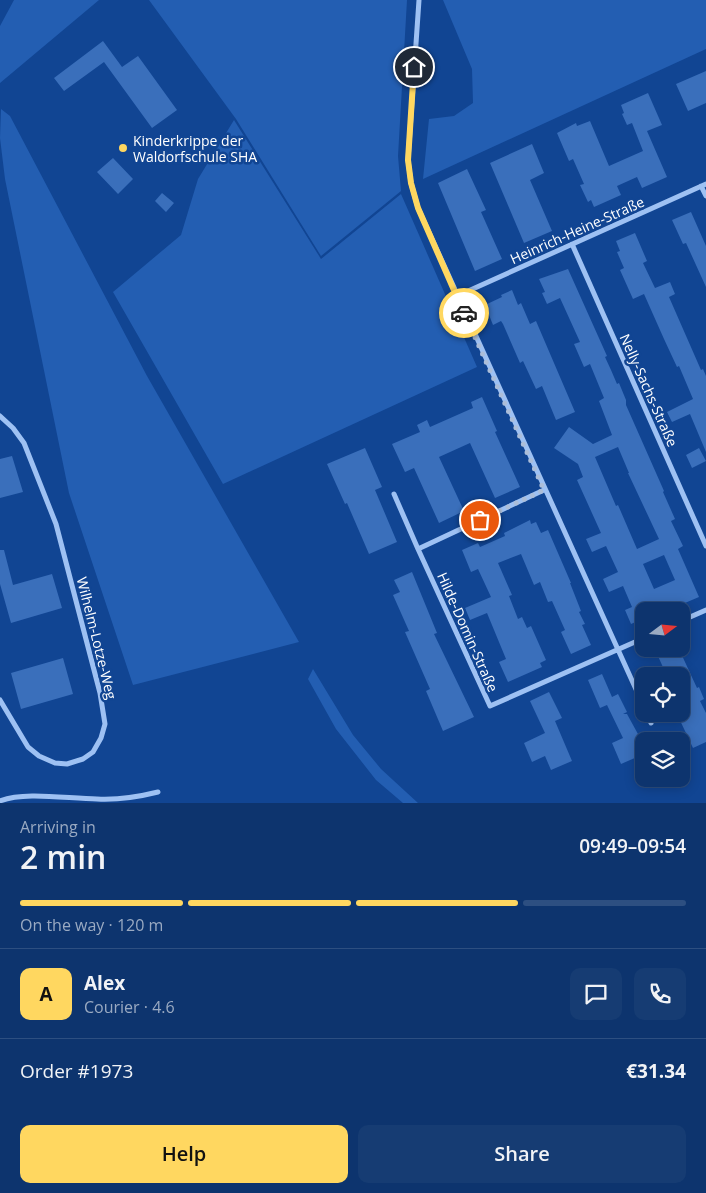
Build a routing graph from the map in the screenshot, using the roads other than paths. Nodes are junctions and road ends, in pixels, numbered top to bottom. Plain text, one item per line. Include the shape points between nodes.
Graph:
1 (419, 0) edge
2 (704, 185) edge
3 (706, 196) edge
4 (572, 244) junction
5 (456, 296) junction
6 (0, 416) edge
7 (544, 490) junction
8 (394, 494) dead end
9 (706, 544) edge
10 (418, 549) junction
11 (706, 610) edge
12 (690, 617) edge
13 (635, 642) edge
14 (618, 649) junction
15 (635, 687) edge
16 (0, 700) edge
17 (158, 792) dead end
18 (0, 801) edge

1 - 5 street via 408,160 418,208
2 - 3 street
2 - 4 street, Heinrich-Heine-Straße
4 - 5 street, Heinrich-Heine-Straße
4 - 9 street, Nelly-Sachs-Straße
5 - 7 street
6 - 16 street, Wilhelm-Lotze-Weg via 24,443 56,524 100,692 105,724 101,738 93,752 83,759 67,764 56,763 28,748
7 - 10 street
7 - 14 street
8 - 10 street, Hilde-Domin-Straße
10 - 14 street, Hilde-Domin-Straße via 490,706
11 - 12 street
13 - 14 street
14 - 15 street
17 - 18 street via 99,800 21,796

